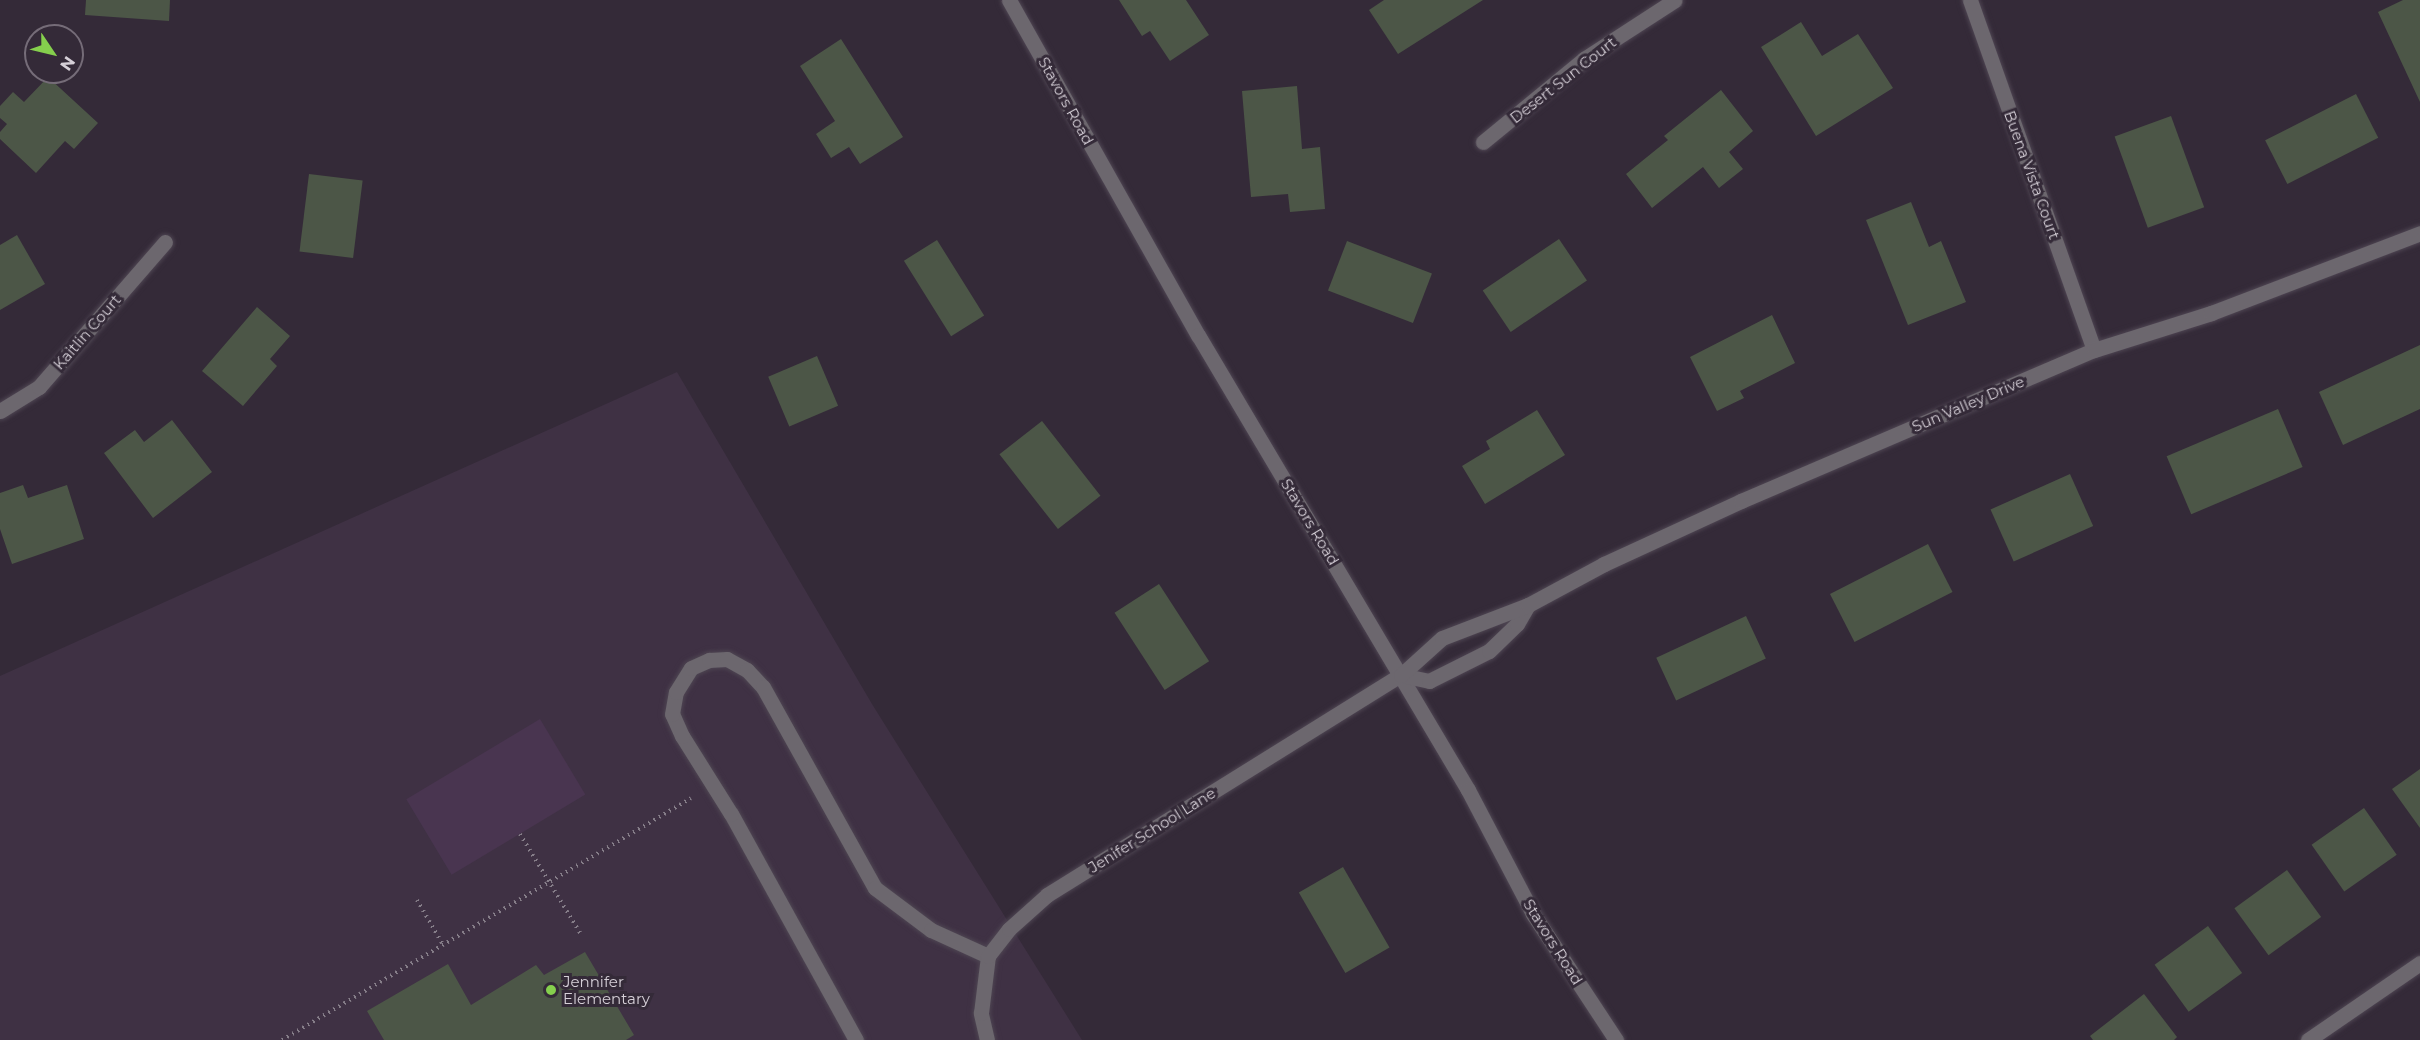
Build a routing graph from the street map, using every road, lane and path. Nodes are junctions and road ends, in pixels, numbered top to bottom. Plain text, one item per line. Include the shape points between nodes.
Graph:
1 (1009, 0) edge
2 (1675, 0) edge
3 (1970, 0) edge
4 (1483, 142) dead end
5 (2420, 233) edge
6 (165, 242) dead end
7 (2094, 350) junction
8 (0, 411) edge
9 (1528, 605) junction
10 (1401, 675) junction
11 (713, 785) junction
12 (520, 834) dead end
13 (549, 883) junction
14 (417, 900) dead end
15 (582, 936) dead end
16 (442, 943) junction
17 (988, 956) junction
18 (2420, 963) edge
19 (282, 1040) edge
20 (856, 1040) edge
21 (987, 1040) edge
22 (1616, 1040) edge
23 (2308, 1040) edge

1 - 10 street, Stavors Road via 1198,335
2 - 4 street, Desert Sun Court via 1584,59
3 - 7 street, Buena Vista Court
5 - 7 street, Sun Valley Drive via 2211,313
6 - 8 street, Kaitlin Court via 39,387
7 - 9 street, Sun Valley Drive via 1741,501 1604,564
9 - 10 street, Sun Valley Drive via 1442,638
9 - 10 street, Sun Valley Drive via 1518,624 1489,651 1429,681
10 - 17 street, Jenifer School Lane via 1047,895 1009,929
10 - 22 street, Stavors Road via 1468,790 1533,914
11 - 13 path
11 - 17 street via 672,714 676,692 691,668 727,658 747,670 763,687 875,888 931,930
11 - 20 street
12 - 13 path
13 - 15 path
13 - 16 path
14 - 16 path
16 - 19 path
17 - 21 street via 981,1013
18 - 23 street

